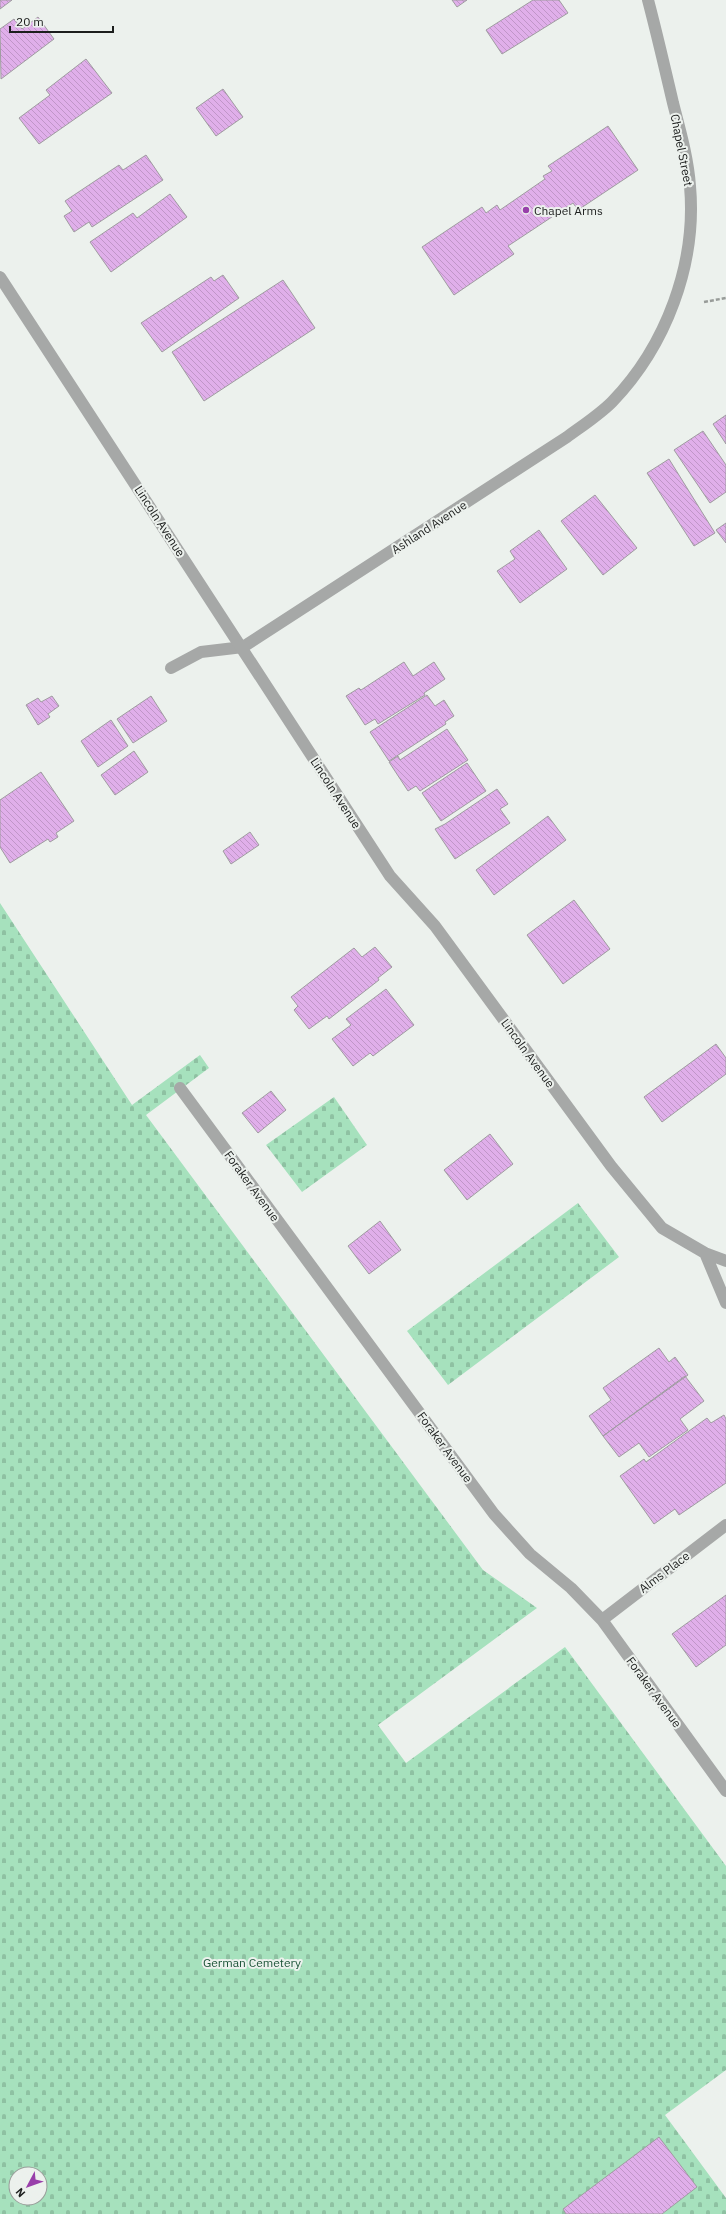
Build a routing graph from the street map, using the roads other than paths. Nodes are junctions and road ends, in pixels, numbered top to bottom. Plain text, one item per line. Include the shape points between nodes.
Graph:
1 (648, 0) edge
2 (0, 277) edge
3 (612, 402) joint
4 (243, 647) junction
5 (170, 668) dead end
6 (180, 1088) dead end
7 (705, 1253) junction
8 (726, 1261) edge
9 (726, 1303) edge
10 (726, 1525) edge
11 (602, 1620) junction
12 (726, 1791) edge

1 - 3 street, Chapel Street via 682,140 690,186 690,234 682,280 665,325 642,366
2 - 4 street, Lincoln Avenue
3 - 4 street, Ashland Avenue via 567,438
4 - 5 street via 201,652
4 - 7 street, Lincoln Avenue via 390,876 435,926 611,1166 662,1228
6 - 11 street, Foraker Avenue via 494,1514 530,1554 571,1588
7 - 8 street, Lincoln Avenue
7 - 9 street
10 - 11 street, Alms Place
11 - 12 street, Foraker Avenue

